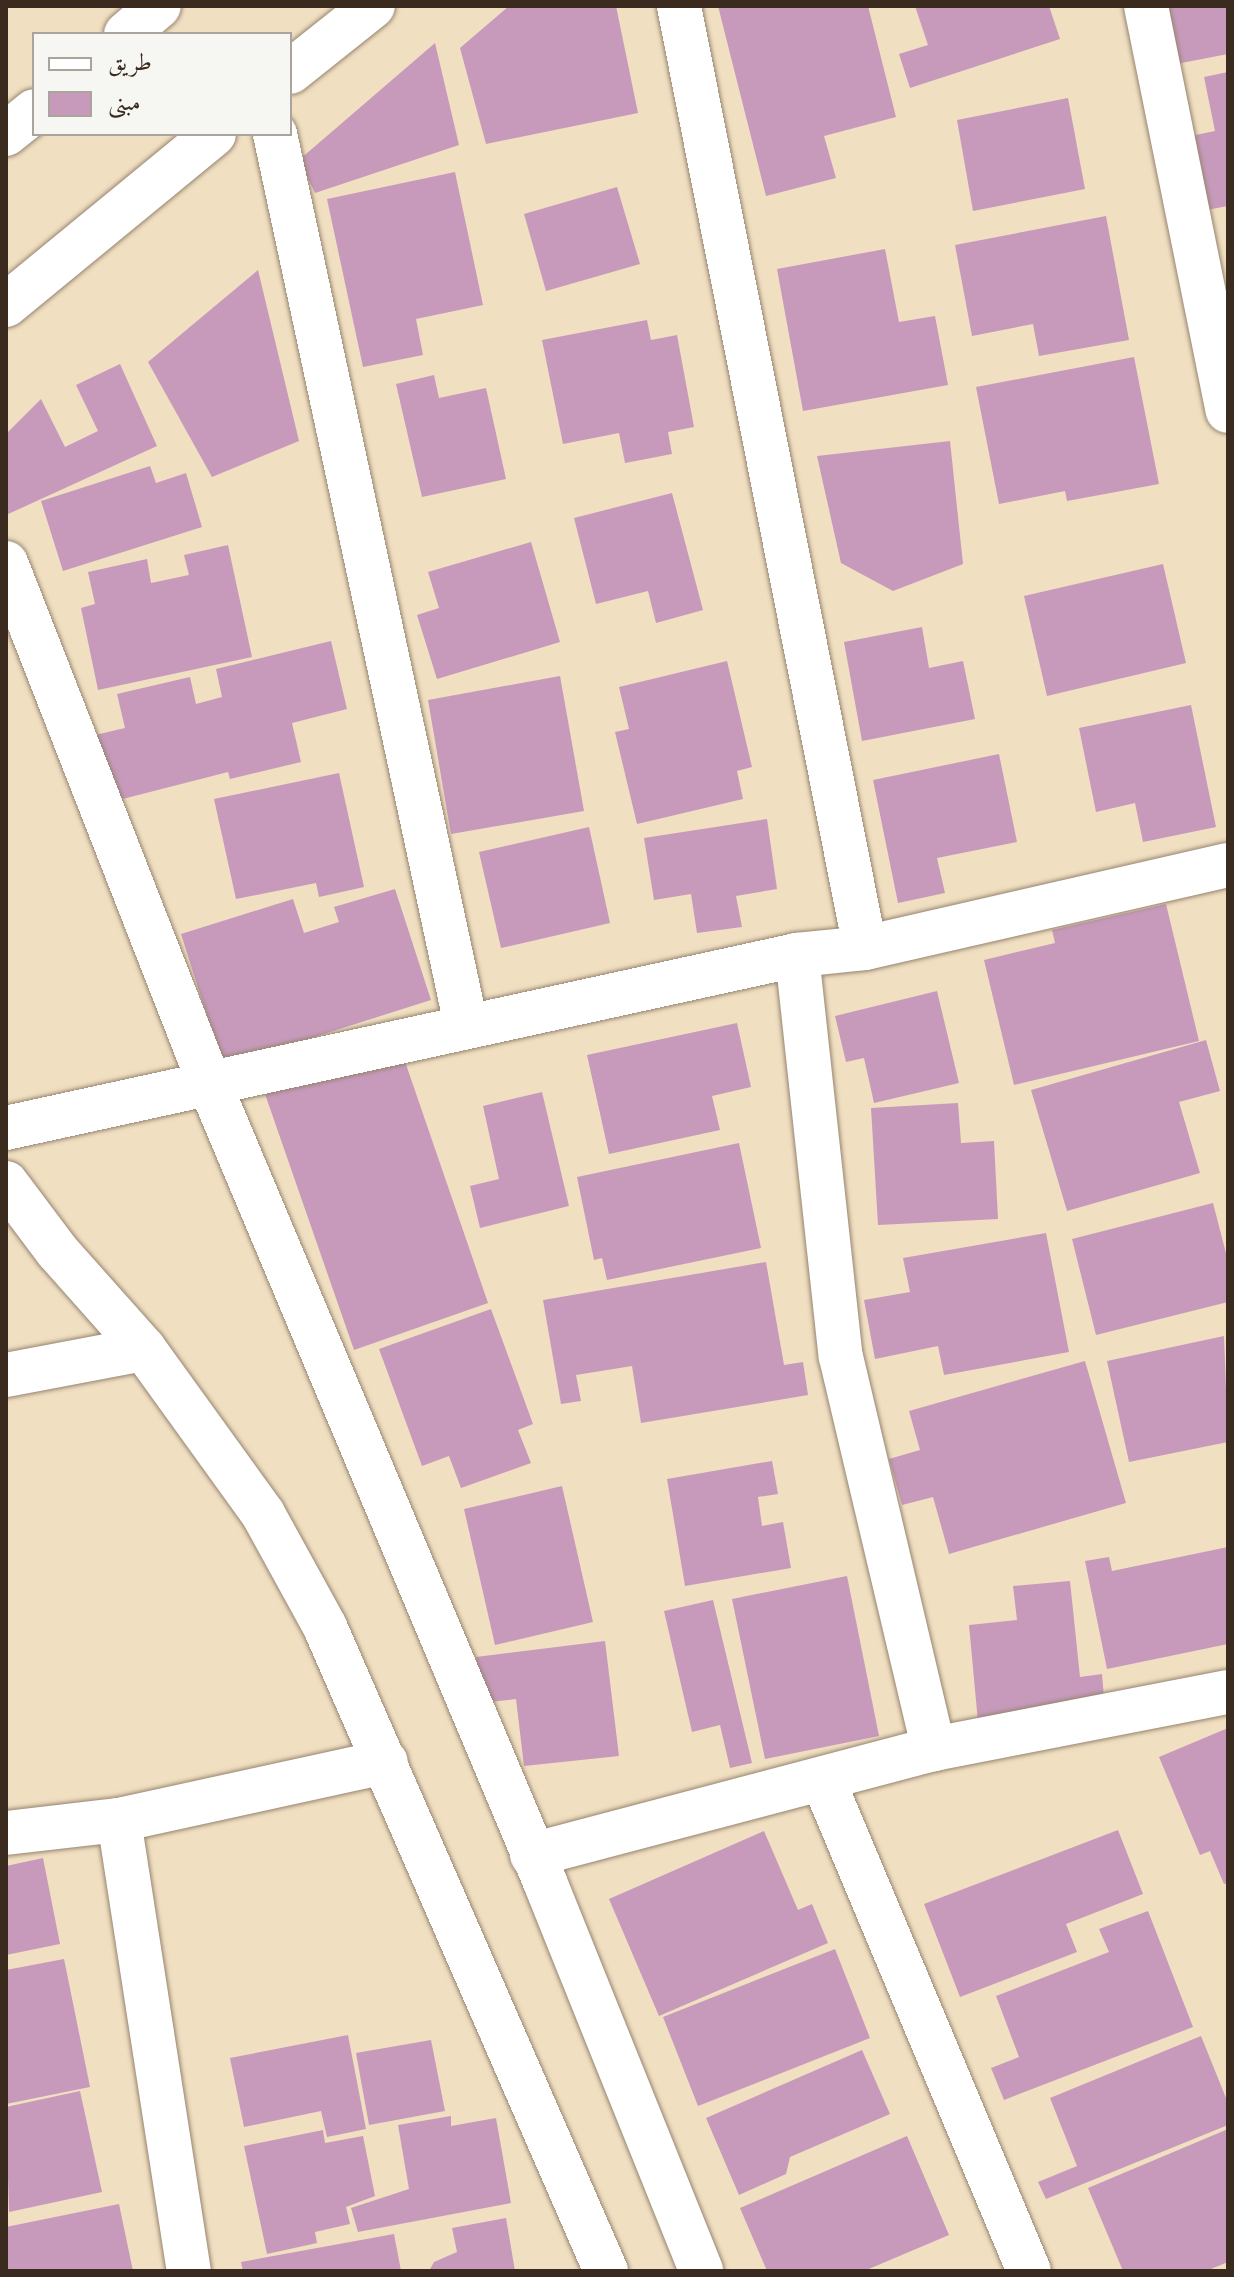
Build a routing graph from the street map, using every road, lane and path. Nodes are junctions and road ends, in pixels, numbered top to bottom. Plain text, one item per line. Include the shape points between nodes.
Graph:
1 (159, 6) edge
2 (373, 6) edge
3 (679, 6) edge
4 (1146, 6) edge
5 (128, 32) edge
6 (292, 70) edge
7 (32, 113) edge
8 (6, 134) edge
9 (212, 136) edge
10 (275, 136) edge
11 (1214, 265) edge
12 (6, 305) edge
13 (1228, 411) edge
14 (6, 563) edge
15 (1228, 865) edge
16 (865, 948) junction
17 (797, 955) junction
18 (466, 1025) junction
19 (210, 1085) junction
20 (6, 1128) edge
21 (6, 1183) edge
22 (144, 1349) junction
23 (6, 1375) edge
24 (1228, 1692) edge
25 (934, 1749) junction
26 (386, 1762) junction
27 (823, 1780) junction
28 (119, 1820) junction
29 (6, 1833) edge
30 (532, 1855) junction
31 (189, 2271) edge
32 (606, 2271) edge
33 (701, 2271) edge
34 (1029, 2271) edge

1 - 5 street
2 - 6 street
3 - 16 street
4 - 11 street
7 - 8 street
9 - 12 street
10 - 18 street
11 - 13 street
14 - 19 street
15 - 16 street
16 - 17 street
17 - 18 street
17 - 25 street via 841,1357
18 - 19 street
19 - 20 street
19 - 30 street
21 - 22 street via 57,1251
22 - 23 street
22 - 26 street via 263,1514 325,1627
24 - 25 street
25 - 27 street
26 - 28 street
26 - 32 street
27 - 30 street
27 - 34 street
28 - 29 street
28 - 31 street
30 - 33 street

